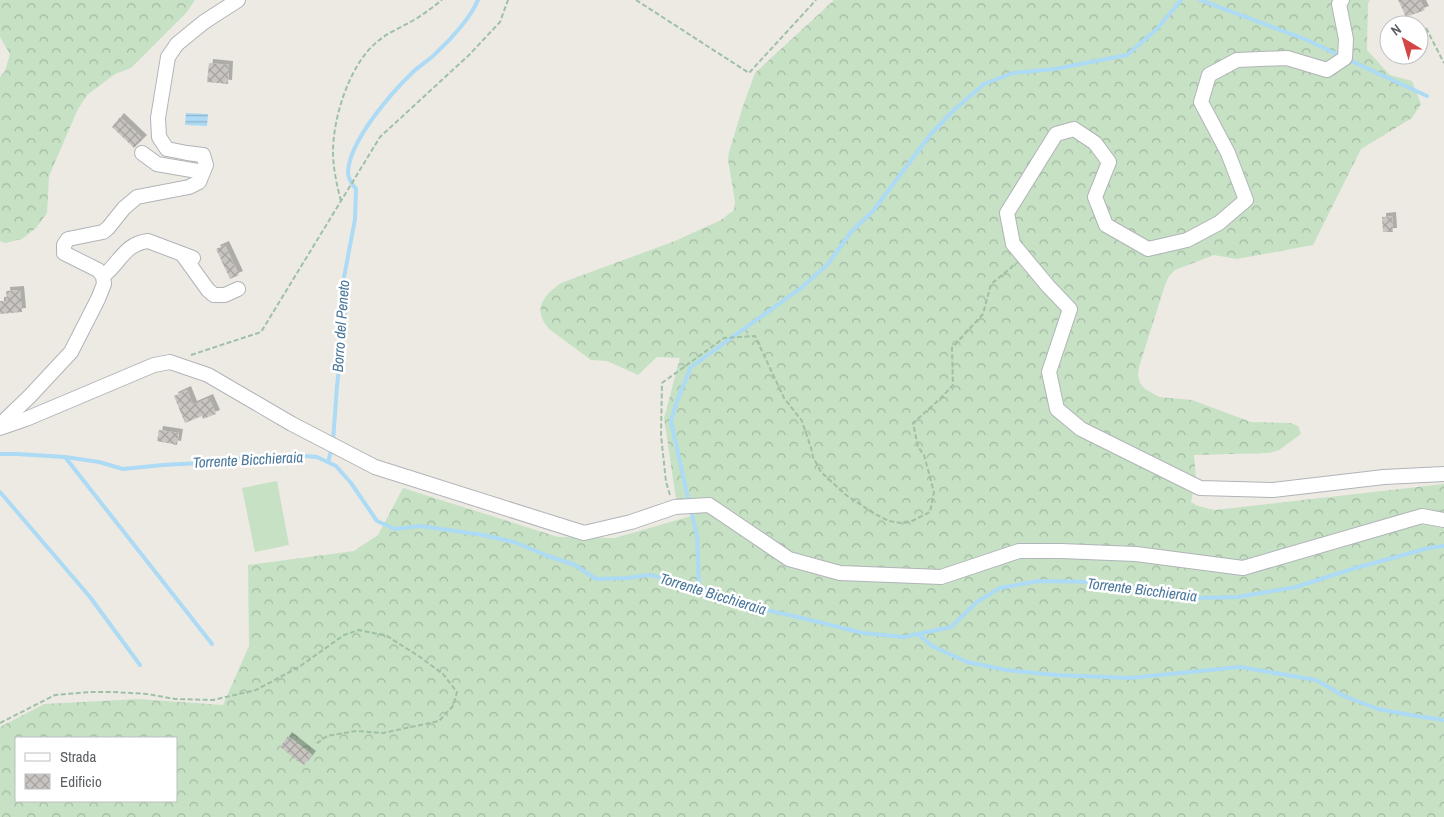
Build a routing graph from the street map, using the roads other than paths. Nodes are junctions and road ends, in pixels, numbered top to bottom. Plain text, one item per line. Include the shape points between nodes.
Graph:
1 (238, 0) edge
2 (1342, 0) edge
3 (142, 153) dead end
4 (203, 172) junction
5 (103, 276) junction
6 (238, 289) dead end
7 (0, 426) edge
8 (1444, 474) edge
9 (1444, 520) edge

1 - 4 street via 184,38 168,58 158,118 159,137 167,149 203,155 206,165
2 - 8 street via 1339,4 1346,39 1344,58 1326,70 1287,58 1237,60 1209,75 1201,102 1228,153 1246,200 1219,223 1187,240 1148,248 1106,226 1095,197 1109,162 1094,144 1074,129 1056,134 1007,213 1013,244 1070,308 1049,372 1057,409 1081,430 1200,488 1273,490 1384,477
3 - 4 street via 156,164
4 - 5 street via 199,182 189,187 137,197 103,232 68,239 64,254 98,270
5 - 6 street via 128,248 148,241 187,256 210,293 221,296
5 - 7 street via 104,284 98,299 72,352
7 - 9 street via 26,419 154,365 170,362 208,375 374,467 584,533 675,507 709,505 790,559 840,573 941,577 1019,551 1136,554 1243,568 1422,516

